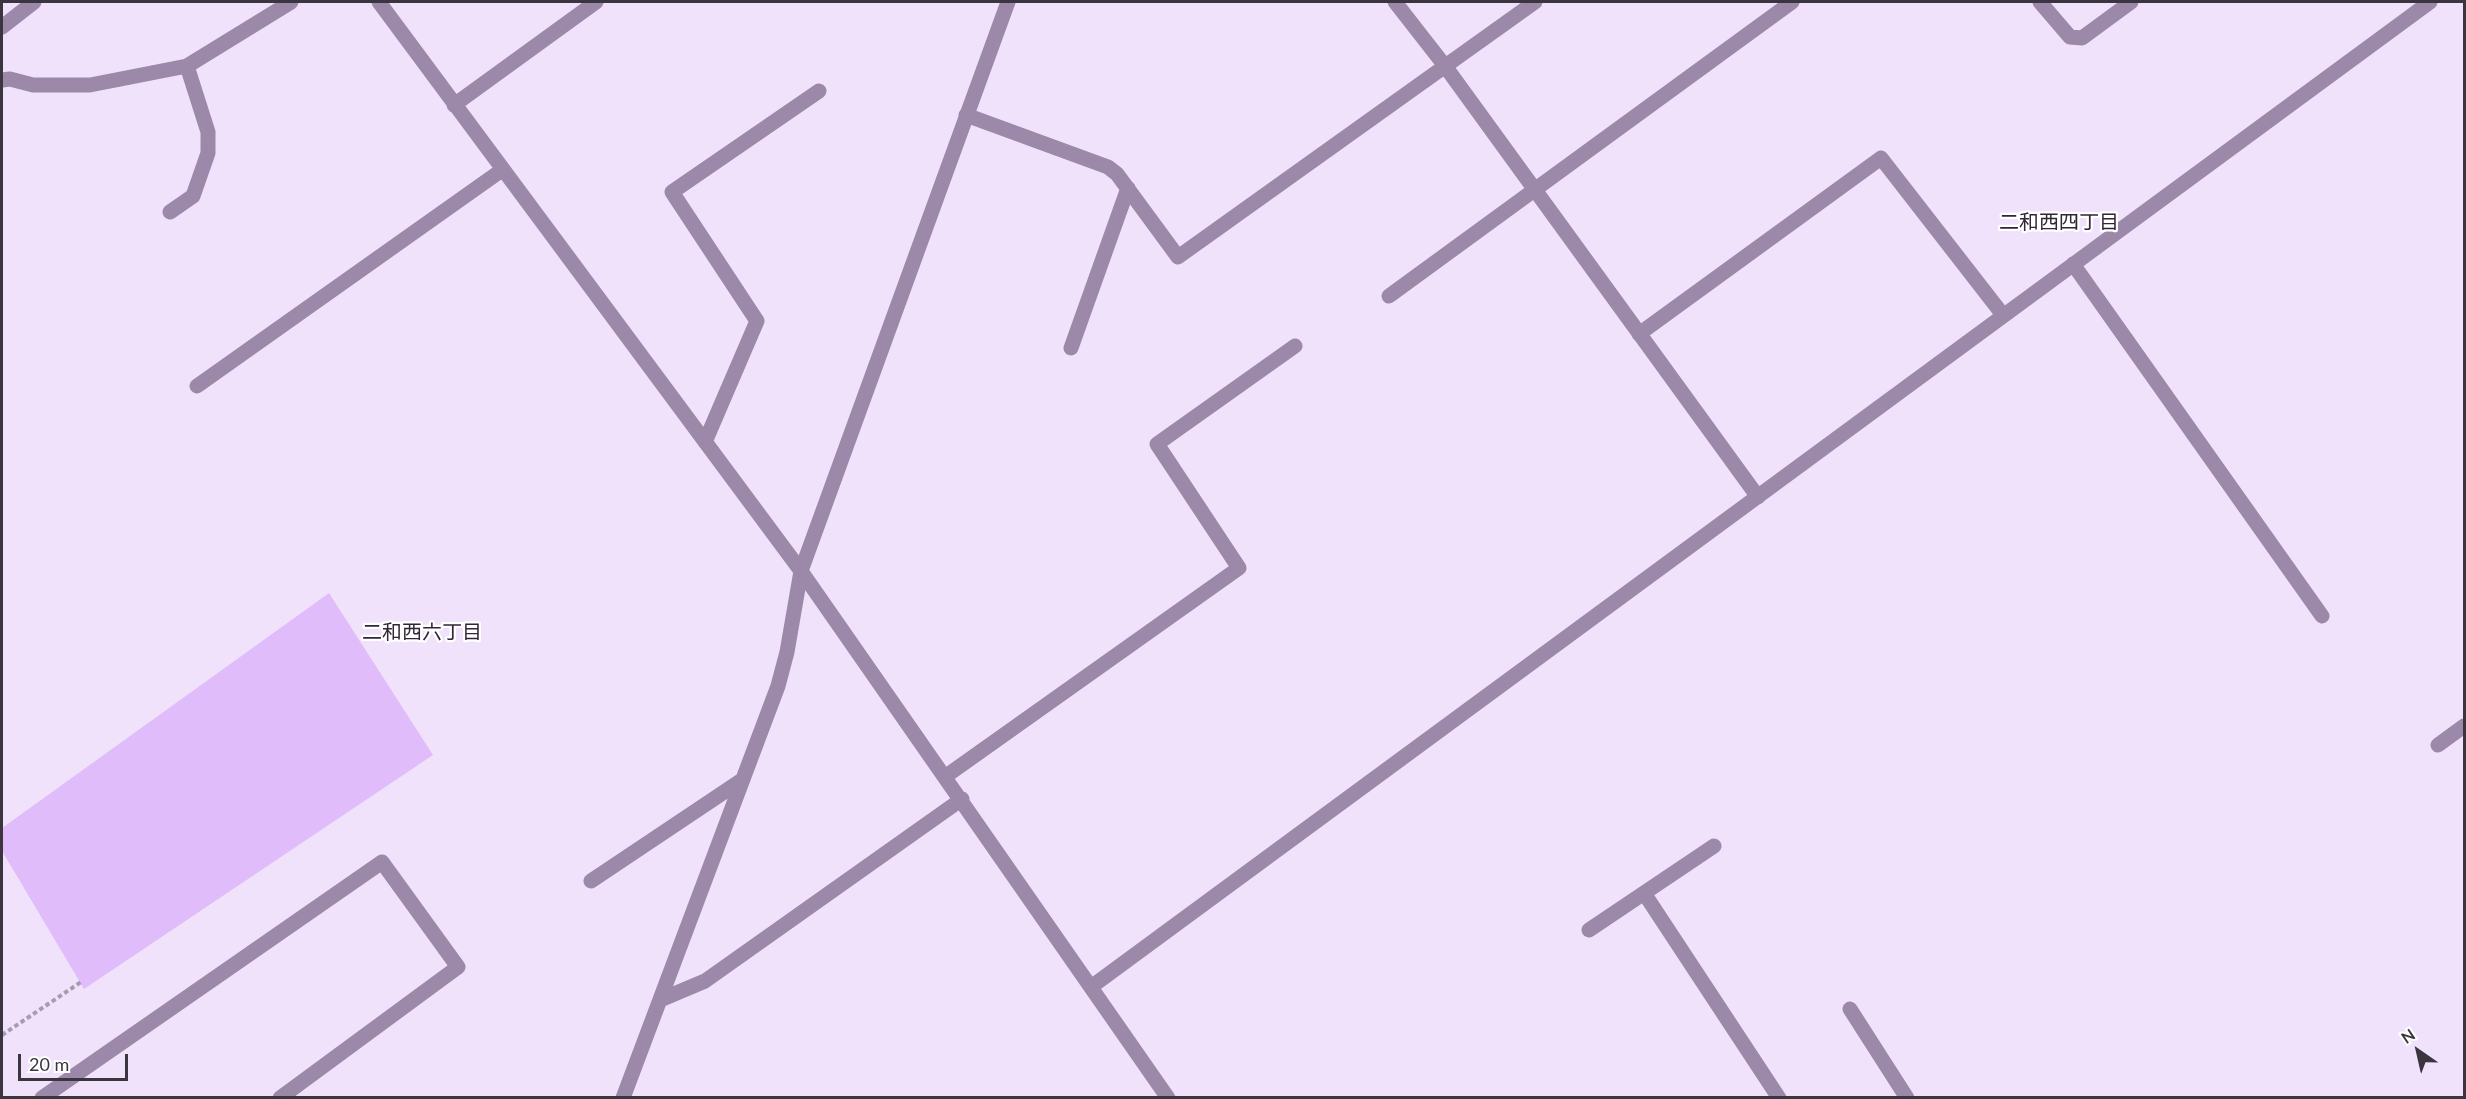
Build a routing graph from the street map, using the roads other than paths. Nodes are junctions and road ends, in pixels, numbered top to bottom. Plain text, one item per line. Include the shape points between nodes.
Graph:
1 (34, 2) edge
2 (291, 2) edge
3 (379, 2) edge
4 (596, 2) edge
5 (1008, 2) edge
6 (1395, 2) edge
7 (1535, 2) edge
8 (1792, 2) edge
9 (2040, 2) edge
10 (2131, 2) edge
11 (2430, 2) edge
12 (2, 27) edge
13 (187, 66) junction
14 (1445, 66) junction
15 (2, 80) edge
16 (819, 91) dead end
17 (454, 105) junction
18 (966, 115) junction
19 (502, 170) junction
20 (1128, 188) junction
21 (1535, 190) junction
22 (170, 212) dead end
23 (2073, 264) junction
24 (1389, 296) dead end
25 (2003, 315) junction
26 (1639, 334) junction
27 (1294, 346) dead end
28 (1071, 348) dead end
29 (197, 386) dead end
30 (705, 442) junction
31 (1758, 496) junction
32 (801, 571) junction
33 (2322, 616) dead end
34 (2464, 726) edge
35 (2438, 745) dead end
36 (946, 776) junction
37 (742, 780) junction
38 (962, 799) junction
39 (1714, 846) dead end
40 (591, 881) dead end
41 (1644, 893) junction
42 (1589, 930) dead end
43 (1091, 987) junction
44 (660, 1000) junction
45 (1850, 1009) dead end
46 (47, 1096) edge
47 (279, 1098) edge
48 (623, 1098) edge
49 (1168, 1098) edge
50 (1779, 1098) edge
51 (1908, 1098) edge

1 - 12 street
2 - 13 street
3 - 17 street
4 - 17 street
5 - 18 street
6 - 14 street
7 - 14 street
8 - 21 street
9 - 10 street via 2070,37 2082,38
11 - 23 street
13 - 15 street via 90,86
13 - 22 street via 208,132 208,153 193,196
14 - 20 street via 1179,257
14 - 21 street
16 - 30 street via 672,192 757,321
17 - 19 street
18 - 20 street via 1108,167
18 - 32 street
19 - 29 street
19 - 30 street
20 - 28 street
21 - 24 street
21 - 26 street
23 - 25 street
23 - 33 street
25 - 26 street via 1881,158
25 - 31 street
26 - 31 street
27 - 36 street via 1157,444 1239,568
30 - 32 street
31 - 43 street
32 - 36 street
32 - 37 street via 778,686
34 - 35 street
36 - 38 street
37 - 40 street
37 - 44 street
38 - 43 street
38 - 44 street via 705,981
39 - 41 street
41 - 42 street
41 - 50 street
43 - 49 street
44 - 48 street
45 - 51 street
46 - 47 street via 382,862 458,968

